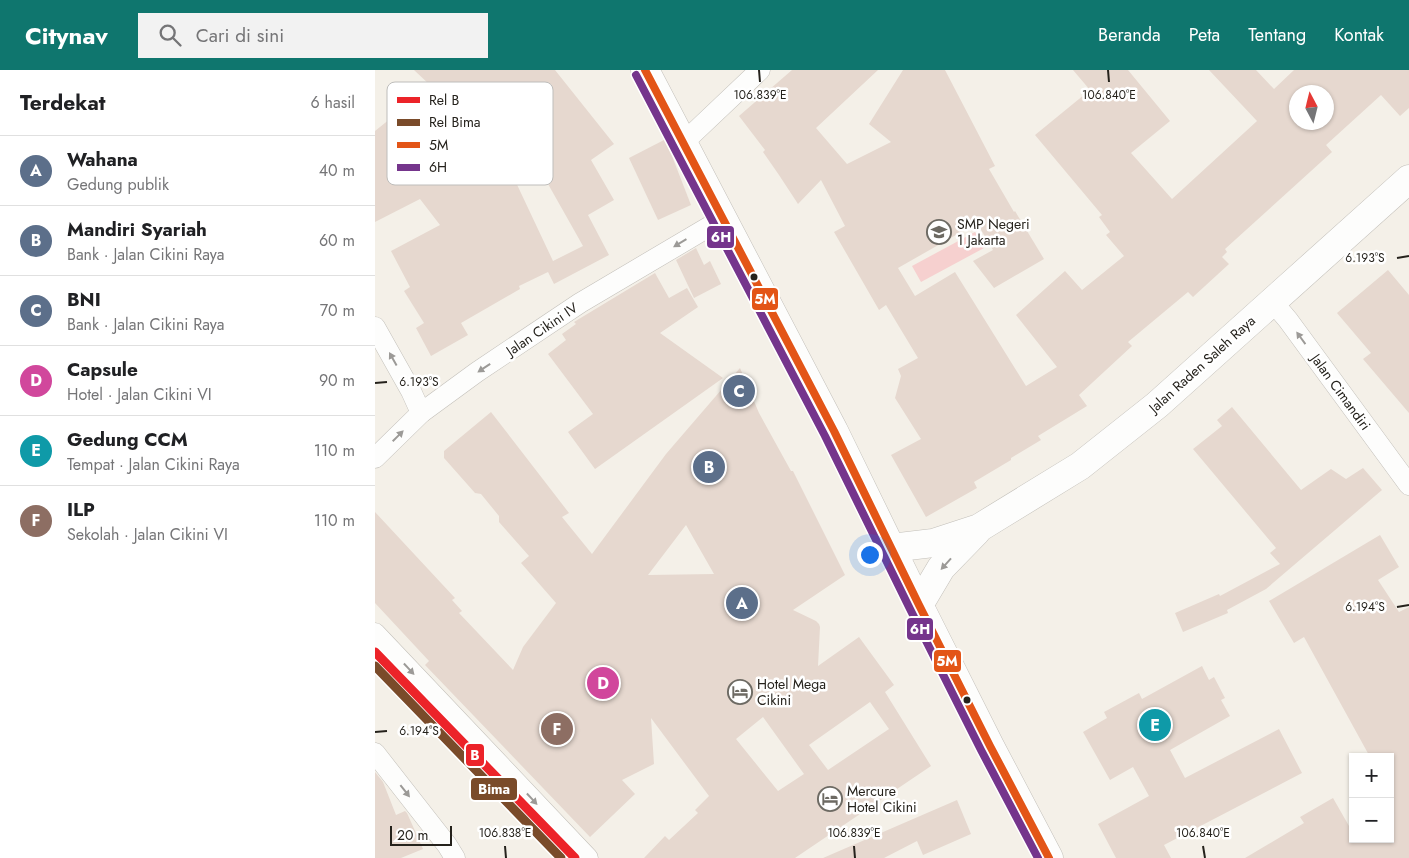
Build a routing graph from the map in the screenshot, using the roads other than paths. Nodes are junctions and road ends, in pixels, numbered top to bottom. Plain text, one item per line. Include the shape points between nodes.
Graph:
1 (645, 70) edge
2 (760, 70) edge
3 (683, 143) junction
4 (1409, 180) edge
5 (722, 219) junction
6 (1272, 301) junction
7 (375, 327) edge
8 (421, 413) junction
9 (375, 458) edge
10 (1406, 480) edge
11 (979, 528) junction
12 (891, 548) junction
13 (919, 605) junction
14 (375, 633) edge
15 (375, 753) edge
16 (455, 858) edge
17 (588, 858) edge
18 (1049, 858) edge

1 - 3 main road
2 - 3 street
3 - 5 main road
4 - 6 main road, Jalan Raden Saleh Raya
5 -> 8 street, Jalan Cikini IV via 580,303
5 - 12 main road via 834,431
10 -> 6 street, Jalan Cimandiri
6 - 11 main road, Jalan Raden Saleh Raya via 1157,405 1080,466
8 -> 7 street
9 -> 8 street, Jalan Cikini IV
11 - 12 main road, Jalan Raden Saleh Raya via 925,545
11 -> 13 main road, Jalan Raden Saleh Raya via 941,568
12 - 13 main road
13 - 18 main road
14 -> 17 street
15 -> 16 street

